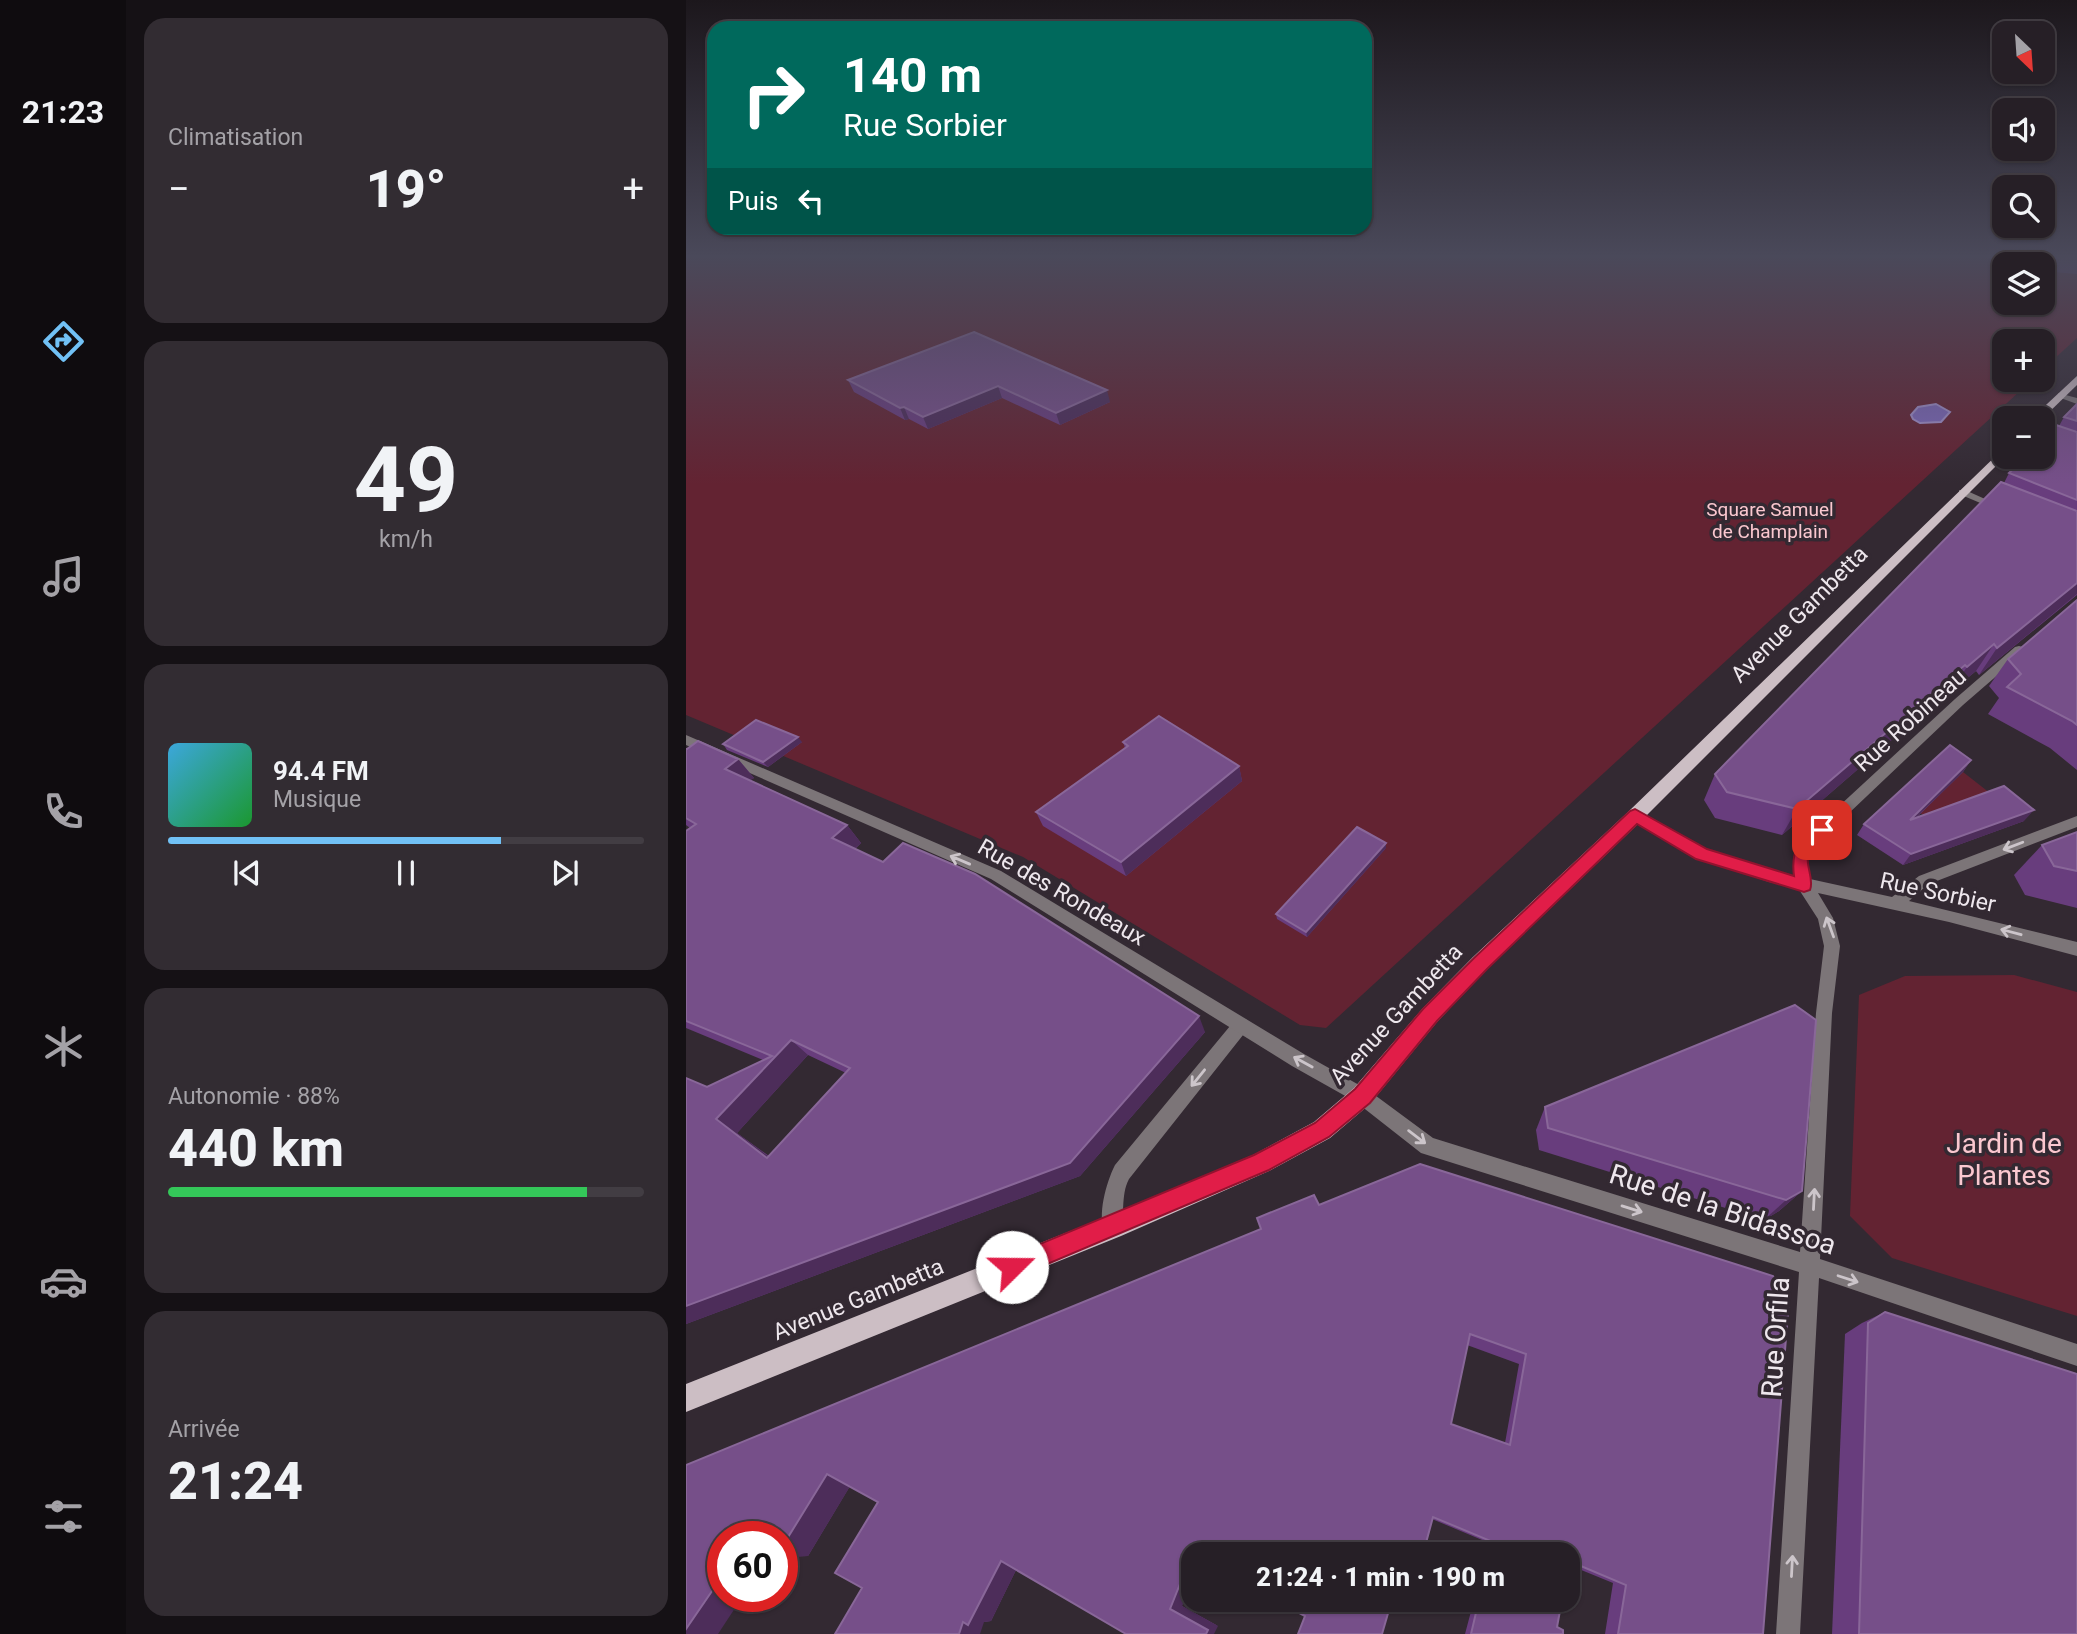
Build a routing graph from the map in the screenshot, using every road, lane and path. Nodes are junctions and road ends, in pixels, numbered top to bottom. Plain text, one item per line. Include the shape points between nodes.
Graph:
1 (2077, 379) edge
2 (2061, 395) junction
3 (2077, 401) edge
4 (2050, 406) edge
5 (1992, 463) edge
6 (1962, 492) junction
7 (2009, 512) edge
8 (2028, 643) edge
9 (686, 740) edge
10 (1635, 816) junction
11 (2077, 821) edge
12 (1804, 886) junction
13 (1893, 905) junction
14 (2077, 949) edge
15 (1241, 1025) junction
16 (1362, 1096) junction
17 (1112, 1227) junction
18 (1810, 1267) junction
19 (2077, 1355) edge
20 (686, 1398) edge
21 (1788, 1634) edge

1 - 2 main road
2 - 3 street
2 - 4 main road
5 - 6 main road, Avenue Gambetta
6 - 7 street
6 - 10 main road, Avenue Gambetta
8 - 12 street, Rue Robineau via 1803,848
15 -> 9 street, Rue des Rondeaux via 996,875
10 - 12 street, Rue Sorbier via 1702,854
10 - 16 main road, Avenue Gambetta via 1430,1015
11 -> 13 street via 1924,880
12 - 13 street, Rue Sorbier
18 -> 12 street, Rue Orfila via 1824,1013 1834,940 1823,908
14 -> 13 street, Rue Sorbier
16 -> 15 street, Rue des Rondeaux
15 -> 17 street via 1122,1172 1115,1185
16 - 17 main road, Avenue Gambetta via 1322,1130 1261,1163
16 -> 18 street, Rue de la Bidassoa via 1428,1146
17 - 20 main road, Avenue Gambetta
18 -> 19 street, Rue de la Bidassoa
21 -> 18 street, Rue Orfila

